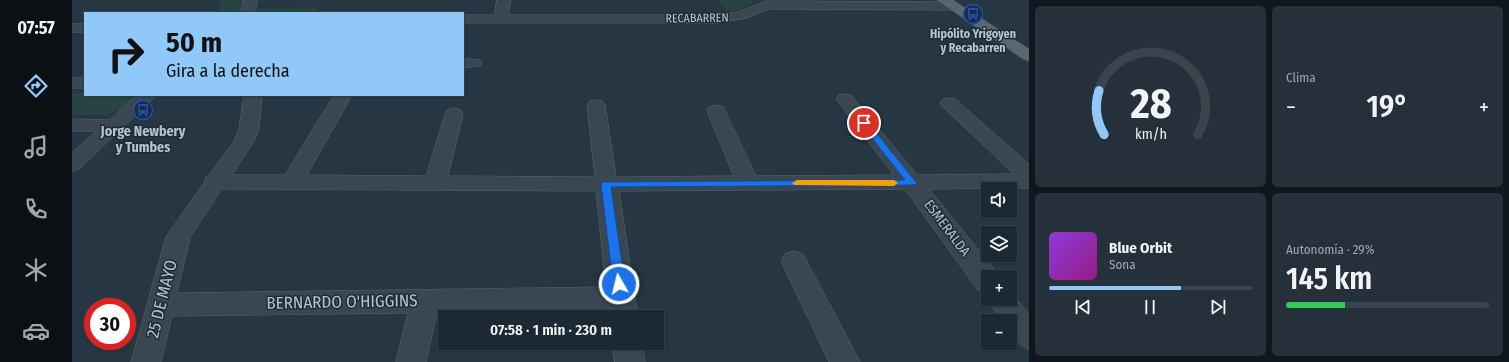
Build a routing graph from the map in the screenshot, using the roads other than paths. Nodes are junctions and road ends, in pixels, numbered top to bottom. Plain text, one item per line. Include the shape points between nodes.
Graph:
1 (251, 0) edge
2 (504, 0) edge
3 (764, 3) edge
4 (948, 3) edge
5 (245, 12) edge
6 (464, 20) edge
7 (500, 20) junction
8 (72, 28) edge
9 (84, 28) edge
10 (1029, 56) edge
11 (72, 83) edge
12 (84, 83) edge
13 (147, 96) edge
14 (253, 96) edge
15 (342, 96) edge
16 (845, 99) dead end
17 (949, 103) dead end
18 (596, 105) dead end
19 (716, 111) dead end
20 (454, 114) dead end
21 (72, 125) edge
22 (113, 126) junction
23 (72, 164) edge
24 (1029, 176) edge
25 (1029, 181) edge
26 (214, 182) junction
27 (292, 182) junction
28 (435, 183) junction
29 (748, 183) junction
30 (912, 183) junction
31 (606, 184) junction
32 (794, 261) dead end
33 (981, 273) edge
34 (425, 301) junction
35 (160, 305) junction
36 (1006, 306) edge
37 (622, 308) edge
38 (1029, 336) edge
39 (628, 350) edge
40 (146, 362) edge
41 (411, 362) edge
42 (630, 362) edge
43 (845, 362) edge

1 - 5 street
2 - 7 street
3 - 4 street, RECABARREN
3 - 7 street, RECABARREN via 746,14 718,19
4 - 10 main road
6 - 7 street, RECABARREN
8 - 9 street
11 - 12 street
13 - 22 street
14 - 26 street, 25 DE MAYO via 249,129 244,141
15 - 27 street
16 - 30 street, ESMERALDA
17 - 24 street
18 - 31 street
19 - 29 street
20 - 28 street
21 - 22 street
22 - 23 street
25 - 30 street
26 - 27 street
26 - 35 street, 25 DE MAYO via 178,237
27 - 28 street
28 - 31 street
29 - 30 street
29 - 31 street
30 - 33 street, ESMERALDA
31 - 37 street
32 - 43 street
34 - 35 street, BERNARDO O'HIGGINS
34 - 37 street, BERNARDO O'HIGGINS
34 - 41 street
35 - 40 street, 25 DE MAYO
36 - 38 street
39 - 42 street

